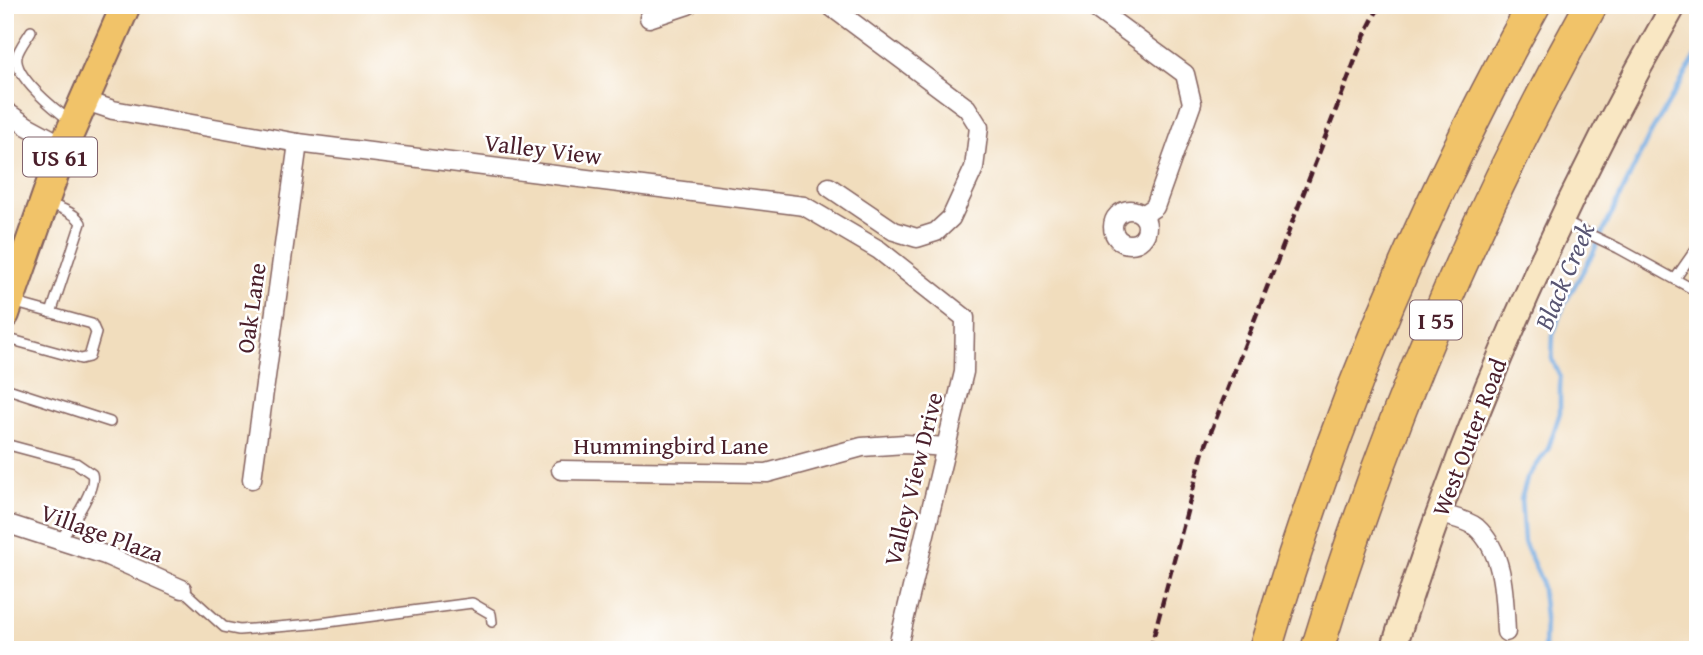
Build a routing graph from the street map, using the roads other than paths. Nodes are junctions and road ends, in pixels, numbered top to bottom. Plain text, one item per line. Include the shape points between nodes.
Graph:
1 (126, 5) edge
2 (688, 5) edge
3 (829, 5) edge
4 (1091, 5) edge
5 (1534, 5) edge
6 (1591, 5) edge
7 (1674, 5) edge
8 (649, 18) dead end
9 (31, 31) dead end
10 (5, 111) edge
11 (74, 123) junction
12 (298, 143) junction
13 (829, 187) dead end
14 (43, 201) junction
15 (1143, 215) dead end
16 (1560, 220) junction
17 (1698, 246) edge
18 (1675, 279) junction
19 (1698, 292) edge
20 (7, 308) edge
21 (51, 313) junction
22 (965, 318) joint
23 (5, 338) edge
24 (5, 388) edge
25 (110, 422) dead end
26 (5, 444) edge
27 (945, 447) junction
28 (561, 470) dead end
29 (252, 479) dead end
30 (1439, 513) junction
31 (5, 523) edge
32 (59, 541) junction
33 (182, 589) joint
34 (492, 622) dead end
35 (1506, 632) dead end
36 (897, 650) edge
37 (1265, 650) edge
38 (1317, 650) edge
39 (1393, 650) edge

1 - 11 main road, US 61
2 - 8 street
3 - 13 street via 967,108 979,127 974,168 951,218 936,232 917,238 894,231
4 - 15 street via 1185,74 1192,103 1155,207
5 - 37 highway, I 55 via 1440,188 1373,339 1315,492
6 - 38 highway, I 55 via 1521,136 1451,283 1364,505
7 - 16 street, West Outer Road
9 - 11 lane via 17,56 23,75 48,105
10 - 11 street, Valley View via 27,126
11 - 12 street, Valley View via 113,110
11 - 14 main road, US 61
12 - 22 street, Valley View via 804,206 879,250
12 - 29 street, Oak Lane
14 - 20 main road, US 61
14 - 21 lane via 73,214 81,223
16 - 18 lane
16 - 30 street, West Outer Road via 1485,392
17 - 18 lane
18 - 19 lane
20 - 21 lane
21 - 23 lane via 92,324 96,333 89,357 81,359
22 - 27 street, Valley View Drive via 964,372
24 - 25 lane
26 - 32 lane via 76,463 92,474 93,484
27 - 28 street, Hummingbird Lane via 862,447 767,473
27 - 36 street, Valley View Drive
30 - 35 street via 1474,525 1493,548 1504,592
30 - 39 street, West Outer Road
31 - 32 street, Village Plaza
32 - 33 street, Village Plaza via 105,555
33 - 34 lane via 224,627 239,630 472,603 491,614

